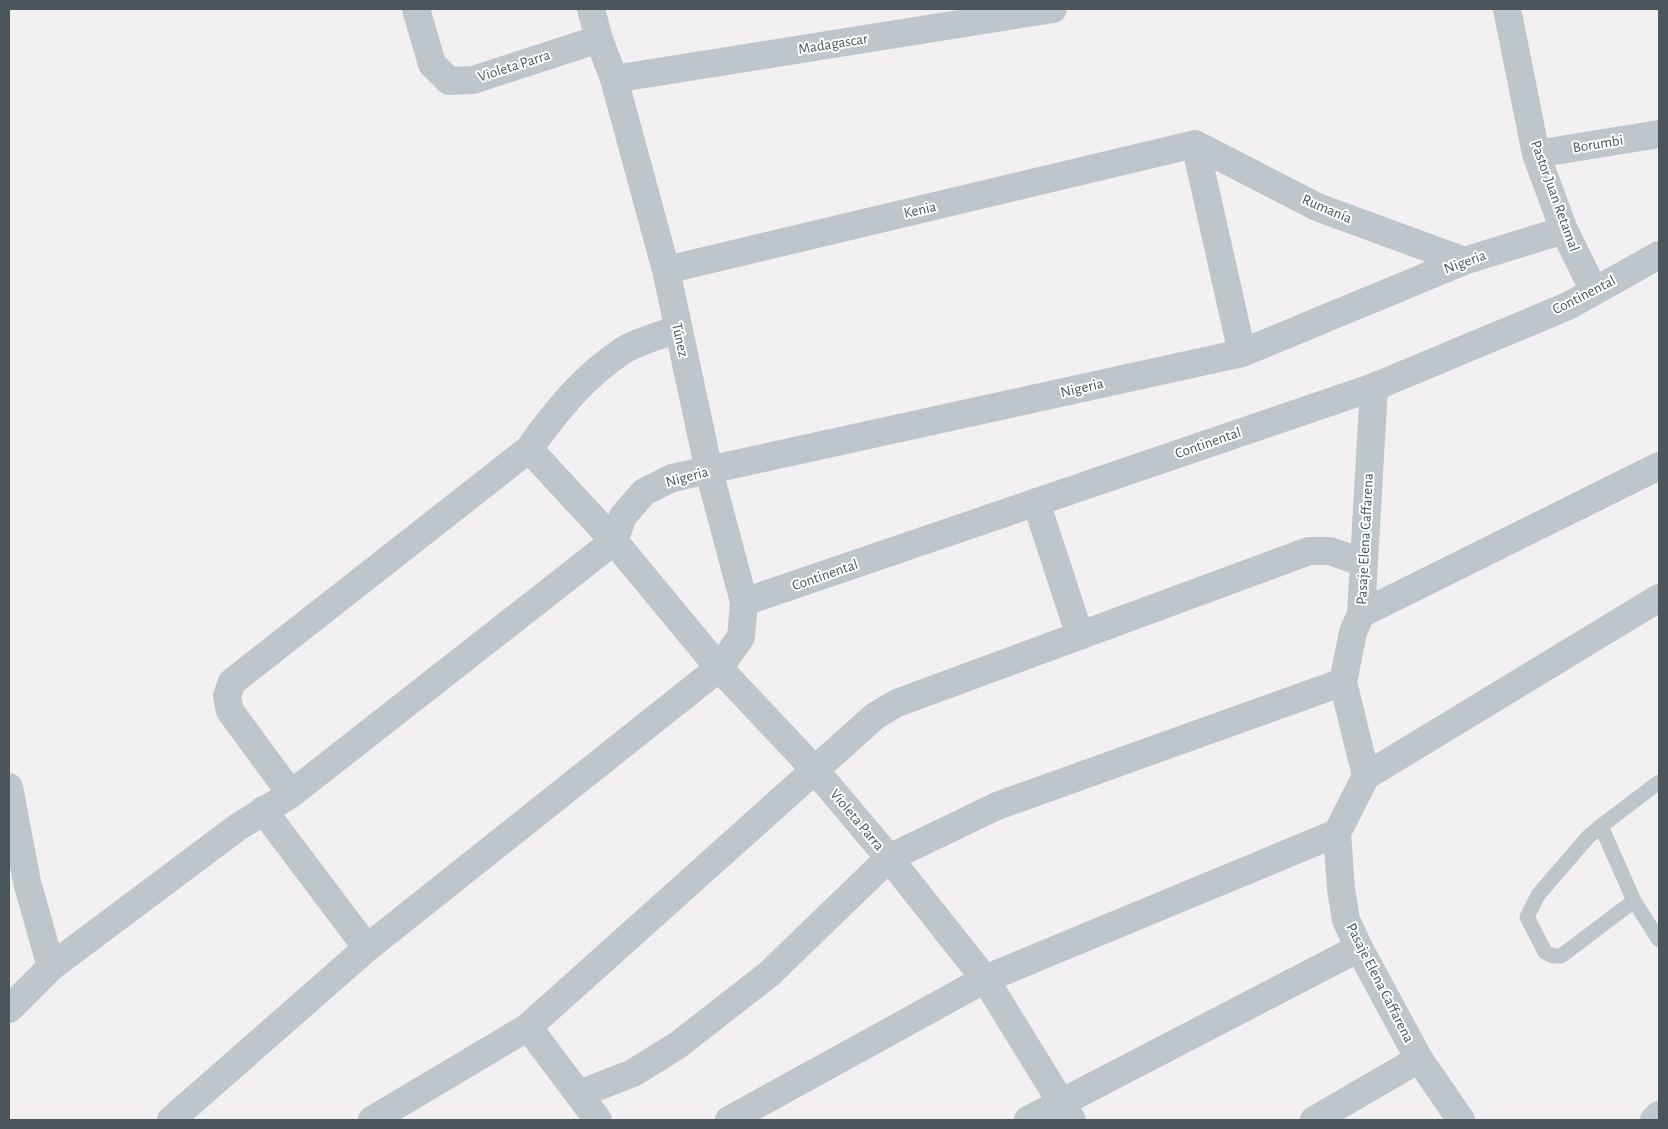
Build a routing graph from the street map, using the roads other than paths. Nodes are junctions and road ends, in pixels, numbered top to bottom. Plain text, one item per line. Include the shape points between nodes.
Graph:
1 (416, 9) edge
2 (591, 9) edge
3 (1052, 9) edge
4 (1507, 9) edge
5 (941, 18) edge
6 (599, 39) junction
7 (614, 79) junction
8 (1659, 134) edge
9 (1184, 146) junction
10 (1536, 154) junction
11 (1564, 230) junction
12 (1659, 256) edge
13 (1464, 261) junction
14 (666, 270) junction
15 (1594, 291) junction
16 (678, 329) junction
17 (1242, 353) junction
18 (1374, 387) junction
19 (529, 450) junction
20 (1659, 466) edge
21 (709, 471) junction
22 (1036, 502) junction
23 (614, 541) junction
24 (1364, 563) junction
25 (1659, 598) edge
26 (744, 602) junction
27 (1361, 614) junction
28 (1080, 636) junction
29 (719, 668) junction
30 (1343, 682) junction
31 (815, 770) junction
32 (1366, 776) junction
33 (1659, 782) edge
34 (9, 787) edge
35 (291, 794) junction
36 (263, 810) junction
37 (1601, 826) junction
38 (1337, 833) junction
39 (889, 858) junction
40 (1634, 900) junction
41 (1659, 940) edge
42 (367, 948) junction
43 (1359, 948) junction
44 (51, 967) junction
45 (985, 978) junction
46 (9, 1009) edge
47 (528, 1027) junction
48 (1419, 1059) junction
49 (579, 1094) junction
50 (1067, 1111) edge
51 (1659, 1115) edge
52 (171, 1120) edge
53 (372, 1120) edge
54 (598, 1120) edge
55 (729, 1120) edge
56 (1028, 1120) edge
57 (1314, 1120) edge
58 (1461, 1120) edge
59 (1654, 1120) edge

1 - 6 street, Violeta Parra via 432,64 449,81 473,80
2 - 6 street, Túnez
3 - 5 street, Madagascar
4 - 10 street, Pastor Juan Retamal
5 - 7 street, Madagascar
6 - 7 street, Túnez
7 - 14 street, Túnez
8 - 10 street, Borumbi
9 - 13 street, Rumanía via 1317,207
9 - 14 street, Kenia
9 - 17 street
10 - 11 street, Pastor Juan Retamal
11 - 13 street, Nigeria
11 - 15 street, Pastor Juan Retamal
12 - 15 street, Continental
13 - 17 street, Nigeria
14 - 16 street, Túnez
15 - 18 street, Continental via 1568,306
16 - 19 street via 625,349 581,383
16 - 21 street, Túnez
17 - 21 street, Nigeria
18 - 22 street, Continental
18 - 24 street, Pasaje Elena Caffarena
19 - 23 street, Violeta Parra
19 - 35 street via 232,682 227,696 230,711
20 - 27 street
21 - 23 street, Nigeria via 672,478 644,492 623,516
21 - 26 street, Túnez
22 - 26 street, Continental
22 - 28 street
23 - 29 street, Violeta Parra
23 - 35 street
24 - 27 street, Pasaje Elena Caffarena
24 - 28 street via 1330,551 1309,551
25 - 32 street
26 - 29 street, Túnez via 741,637
27 - 30 street, Pasaje Elena Caffarena via 1353,632
28 - 31 street via 898,703 875,716
29 - 31 street, Violeta Parra
29 - 42 street, Túnez
30 - 32 street, Pasaje Elena Caffarena
30 - 39 street via 997,806
31 - 39 street, Violeta Parra
31 - 47 street
32 - 38 street
33 - 37 lane
34 - 44 street via 27,882
35 - 36 street
36 - 42 street
36 - 44 street
37 - 40 lane
37 - 40 lane via 1538,895 1527,917 1546,952 1561,956
38 - 43 street, Pasaje Elena Caffarena via 1340,889 1346,920
38 - 45 street
39 - 45 street, Violeta Parra
39 - 49 street via 769,974 678,1045 633,1073
40 - 41 lane
42 - 52 street, Túnez
43 - 48 street, Pasaje Elena Caffarena
43 - 50 street
44 - 46 street
45 - 50 street, Violeta Parra
45 - 55 street
47 - 49 street
47 - 53 street
48 - 57 street
48 - 58 street, Pasaje Elena Caffarena
49 - 54 street
50 - 56 street
51 - 59 street

